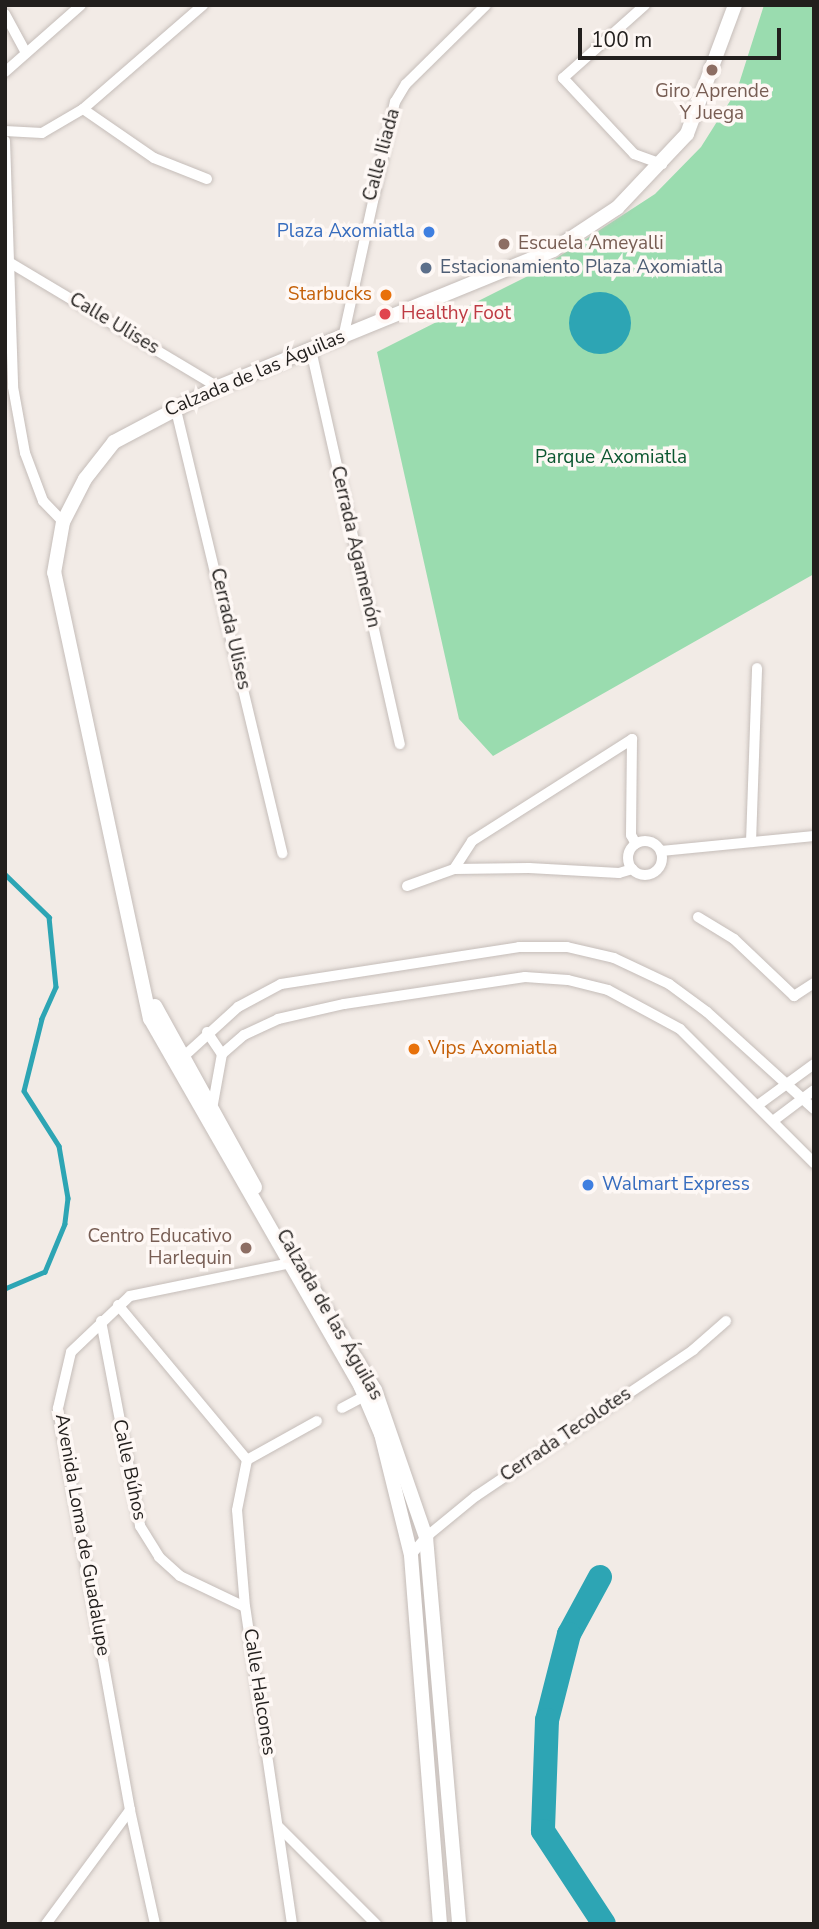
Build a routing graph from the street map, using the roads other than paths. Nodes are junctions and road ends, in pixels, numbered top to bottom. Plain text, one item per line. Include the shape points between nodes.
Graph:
1 (81, 5) edge
2 (203, 5) edge
3 (486, 5) edge
4 (645, 5) edge
5 (735, 5) edge
6 (5, 14) edge
7 (26, 53) junction
8 (5, 72) edge
9 (83, 109) junction
10 (5, 131) edge
11 (5, 141) edge
12 (662, 164) junction
13 (207, 179) dead end
14 (9, 262) junction
15 (343, 338) junction
16 (311, 350) junction
17 (218, 387) junction
18 (175, 406) junction
19 (63, 522) junction
20 (757, 668) dead end
21 (400, 744) dead end
22 (814, 836) edge
23 (751, 842) junction
24 (636, 844) junction
25 (661, 851) junction
26 (282, 853) dead end
27 (454, 869) junction
28 (632, 870) junction
29 (408, 886) dead end
30 (698, 917) dead end
31 (145, 982) junction
32 (814, 983) edge
33 (207, 1032) junction
34 (222, 1054) junction
35 (182, 1058) junction
36 (810, 1066) edge
37 (814, 1078) edge
38 (785, 1082) junction
39 (814, 1090) edge
40 (802, 1098) junction
41 (758, 1105) junction
42 (212, 1109) junction
43 (814, 1109) edge
44 (773, 1121) junction
45 (814, 1163) edge
46 (293, 1263) junction
47 (118, 1305) junction
48 (101, 1321) junction
49 (726, 1321) dead end
50 (370, 1394) junction
51 (342, 1408) dead end
52 (317, 1421) dead end
53 (247, 1460) junction
54 (426, 1537) junction
55 (411, 1555) junction
56 (245, 1607) junction
57 (130, 1810) junction
58 (280, 1828) junction
59 (46, 1924) edge
60 (155, 1924) edge
61 (292, 1924) edge
62 (376, 1924) edge
63 (440, 1924) edge
64 (459, 1924) edge

1 - 7 street
2 - 9 street
3 - 15 street, Calle Iliada via 406,84 395,102
4 - 12 street via 562,78 635,154
5 - 12 main road, Calzada de las Águilas via 687,134
6 - 7 street
7 - 8 street
9 - 10 street via 42,133
9 - 13 street via 154,158
11 - 14 street
12 - 15 main road, Calzada de las Águilas via 597,224 553,250
14 - 17 street, Calle Ulises
14 - 19 street via 13,387 25,453 43,502
15 - 16 main road, Calzada de las Águilas
16 - 17 main road, Calzada de las Águilas
16 - 21 street, Cerrada Agamenón
17 - 18 main road, Calzada de las Águilas
18 - 19 main road, Calzada de las Águilas via 114,442 86,479
18 - 26 street, Cerrada Ulises
19 - 31 main road, Calzada de las Águilas via 54,573
20 - 23 street
22 - 23 street
23 - 25 street
24 - 25 street via 647,841
24 - 27 street via 631,835 632,739 472,841
24 - 28 street via 628,856
25 - 28 street via 660,867 654,873
27 - 28 street
27 - 29 street
30 - 32 street via 734,939 794,996
31 - 35 main road, Calzada de las Águilas
31 - 46 main road, Calzada de las Águilas via 150,1019 173,1065
33 - 34 street
33 - 35 street
33 - 38 street via 238,1007 281,985 505,948 567,947 614,958 669,984
34 - 41 street via 244,1035 278,1019 344,1003 525,977 568,980 647,1007 680,1029
34 - 42 street
35 - 42 main road, Calzada de las Águilas
36 - 37 street
36 - 38 street
38 - 40 street
38 - 41 street
39 - 40 street
40 - 43 street
40 - 44 street
41 - 44 street
42 - 46 main road, Calzada de las Águilas
44 - 45 street
46 - 47 street, Avenida Loma de Guadalupe via 147,1289
46 - 50 main road, Calzada de las Águilas
47 - 48 street, Avenida Loma de Guadalupe
47 - 53 street
48 - 56 street, Calle Búhos via 140,1527 159,1557 180,1576
48 - 57 street, Avenida Loma de Guadalupe via 71,1352 58,1408
49 - 54 street, Cerrada Tecolotes via 693,1350 476,1496
50 - 51 street
50 - 54 main road, Calzada de las Águilas via 404,1464
50 - 55 main road, Calzada de las Águilas
52 - 53 street
53 - 56 street, Calle Halcones via 237,1510
54 - 55 street, Cerrada Tecolotes
54 - 64 main road, Calzada de las Águilas
55 - 63 main road, Calzada de las Águilas
56 - 58 street, Calle Halcones
57 - 59 street
57 - 60 street, Avenida Loma de Guadalupe
58 - 61 street, Calle Halcones
58 - 62 street

